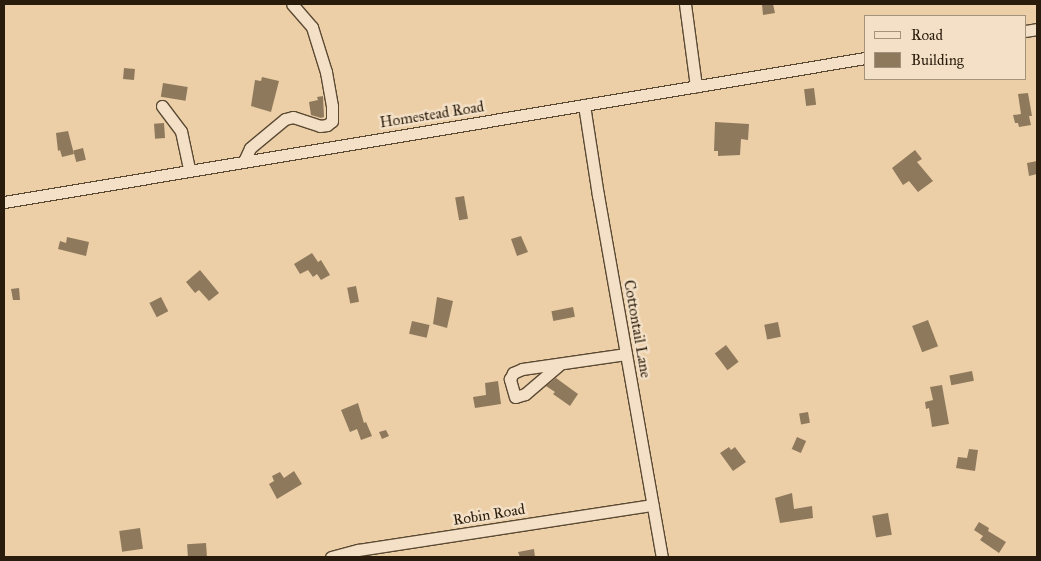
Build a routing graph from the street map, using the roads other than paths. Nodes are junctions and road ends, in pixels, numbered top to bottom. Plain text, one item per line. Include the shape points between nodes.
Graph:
1 (292, 4) edge
2 (685, 4) edge
3 (864, 58) edge
4 (696, 86) junction
5 (584, 105) junction
6 (162, 106) dead end
7 (244, 161) junction
8 (189, 170) junction
9 (4, 202) edge
10 (626, 354) junction
11 (560, 365) dead end
12 (653, 505) junction
13 (331, 557) edge
14 (662, 557) edge

1 - 7 street via 312,27 326,72 332,121 320,126 293,117 285,119 250,148
2 - 4 street
3 - 4 street, Homestead Road
4 - 5 street, Homestead Road
5 - 7 street, Homestead Road
5 - 10 street, Cottontail Lane
6 - 8 street via 181,131
7 - 8 street, Homestead Road
8 - 9 street, Homestead Road
10 - 11 street
10 - 12 street, Cottontail Lane
12 - 13 street, Robin Road via 358,550
12 - 14 street, Cottontail Lane

